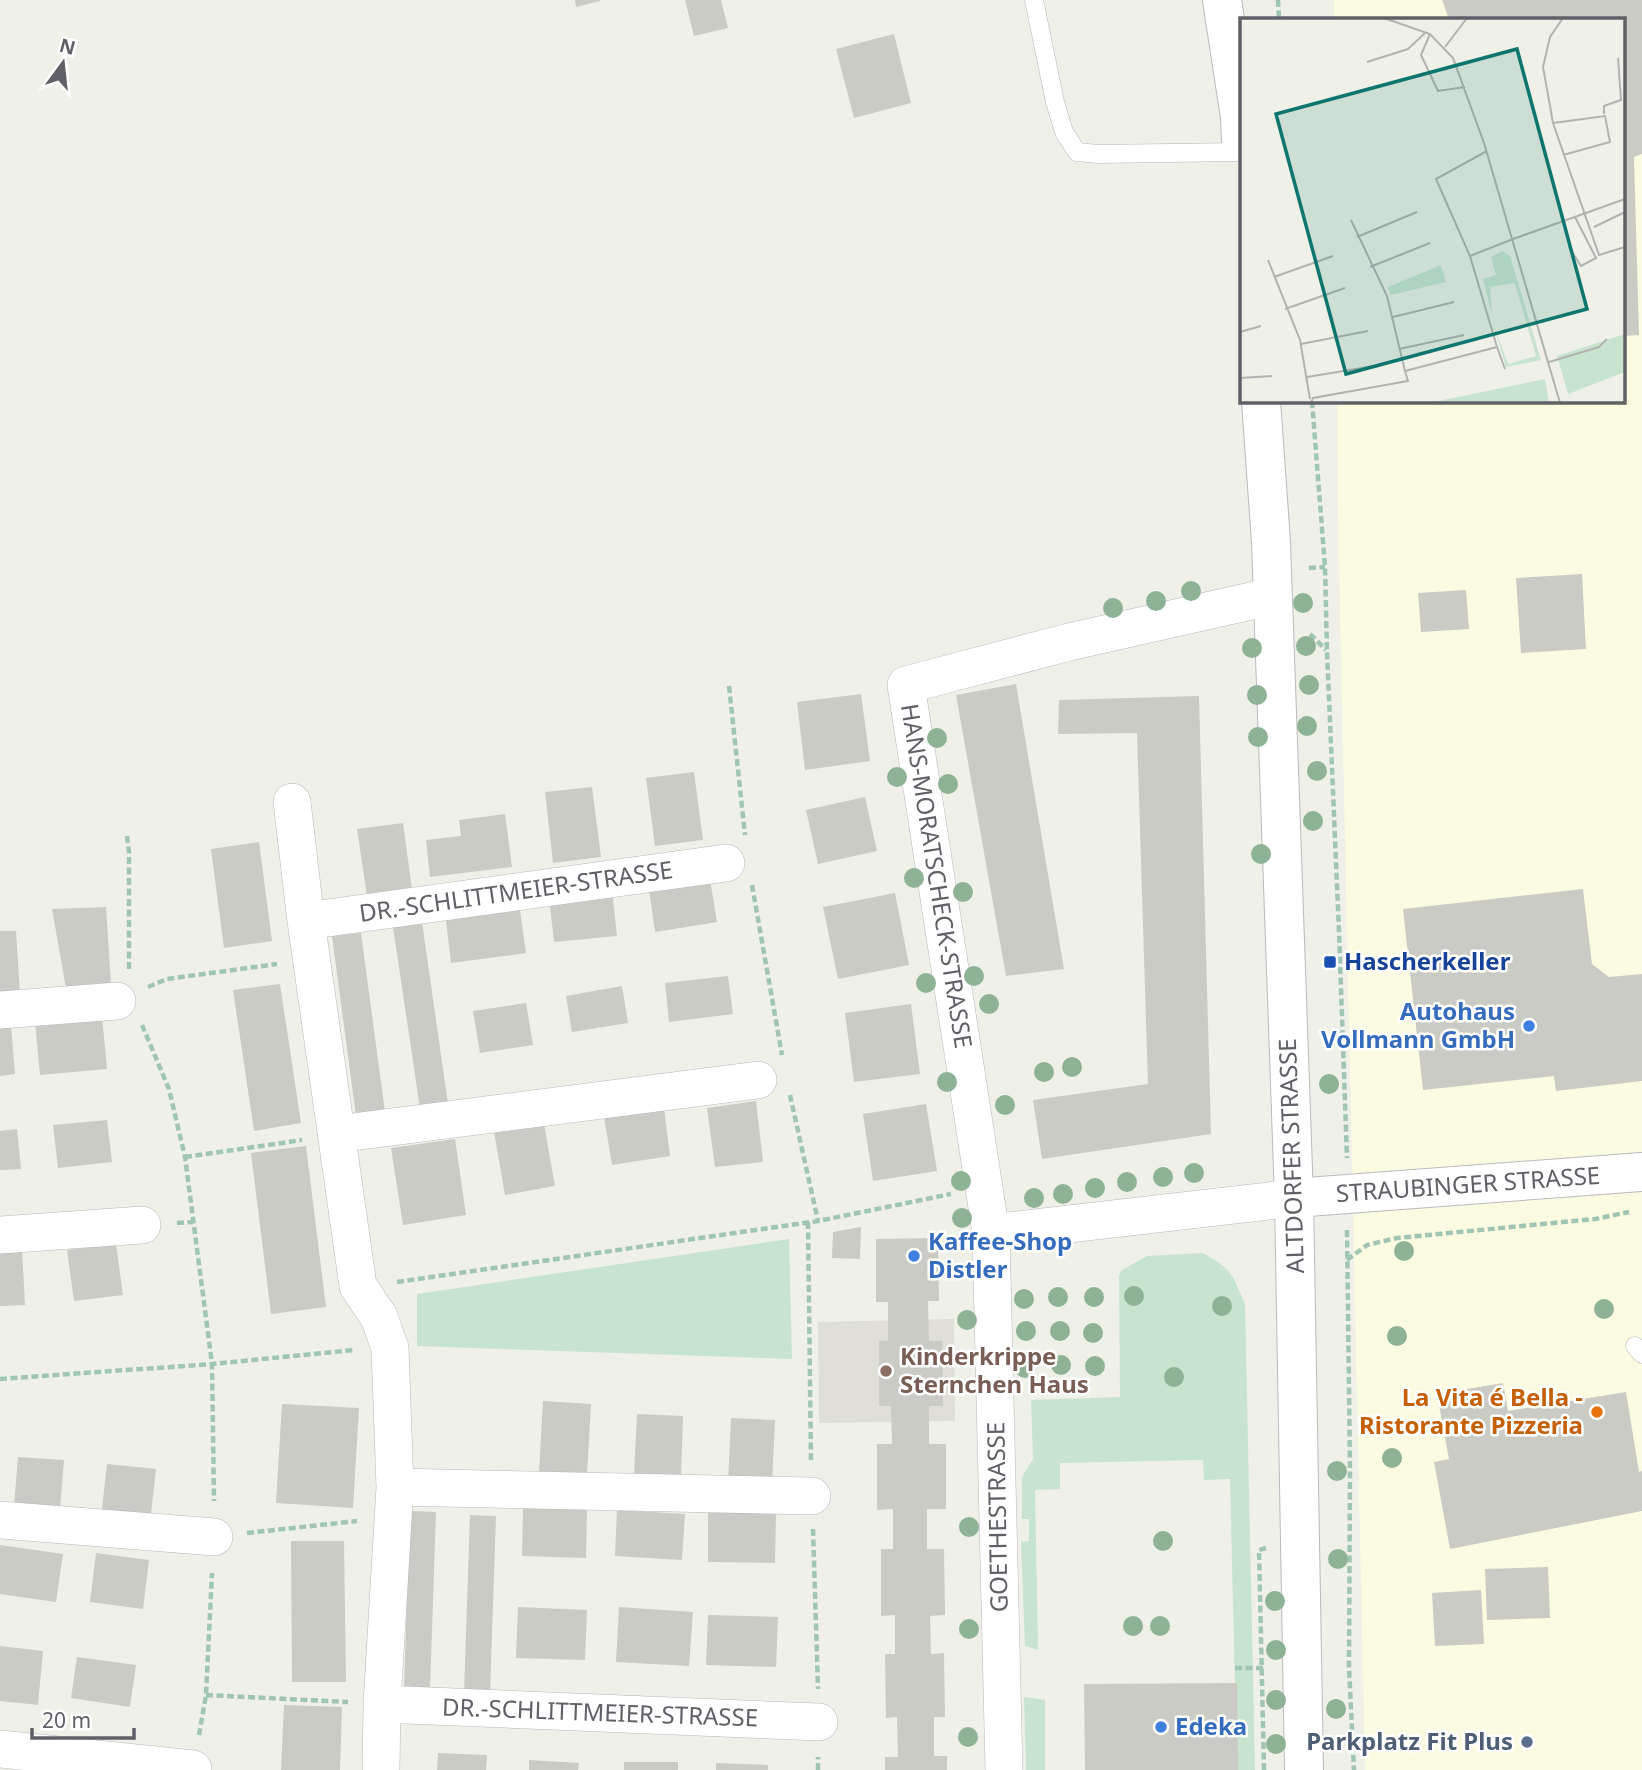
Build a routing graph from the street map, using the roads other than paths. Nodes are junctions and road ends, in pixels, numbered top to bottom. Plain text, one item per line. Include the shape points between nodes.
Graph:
1 (1034, 0) edge
2 (1222, 0) edge
3 (1240, 117) edge
4 (1240, 152) edge
5 (1261, 402) edge
6 (1273, 596) junction
7 (292, 802) dead end
8 (741, 861) road end
9 (309, 938) junction
10 (132, 997) road end
11 (0, 1010) edge
12 (777, 1079) road end
13 (337, 1134) junction
14 (1642, 1172) edge
15 (1294, 1198) junction
16 (142, 1225) dead end
17 (991, 1233) junction
18 (0, 1235) edge
19 (812, 1496) dead end
20 (394, 1502) junction
21 (0, 1520) edge
22 (214, 1537) road end
23 (382, 1704) junction
24 (819, 1722) dead end
25 (0, 1749) edge
26 (193, 1769) edge
27 (381, 1770) edge
28 (1004, 1770) edge
29 (1304, 1770) edge

1 - 4 lane via 1055,102 1064,132 1077,152
2 - 3 main road
5 - 6 main road, ALTDORFER STRASSE
6 - 15 main road, ALTDORFER STRASSE
6 - 17 street, HANS-MORATSCHECK-STRASSE via 906,685
7 - 9 street
8 - 9 street, DR.-SCHLITTMEIER-STRASSE
9 - 13 street
10 - 11 street
12 - 13 street
13 - 20 street via 358,1286 379,1317 390,1348
14 - 15 main road, STRAUBINGER STRASSE
15 - 17 street
15 - 29 main road, ALTDORFER STRASSE
16 - 18 street
17 - 28 street, GOETHESTRASSE
19 - 20 street
20 - 23 street
21 - 22 street
23 - 24 street, DR.-SCHLITTMEIER-STRASSE
23 - 27 street
25 - 26 street

